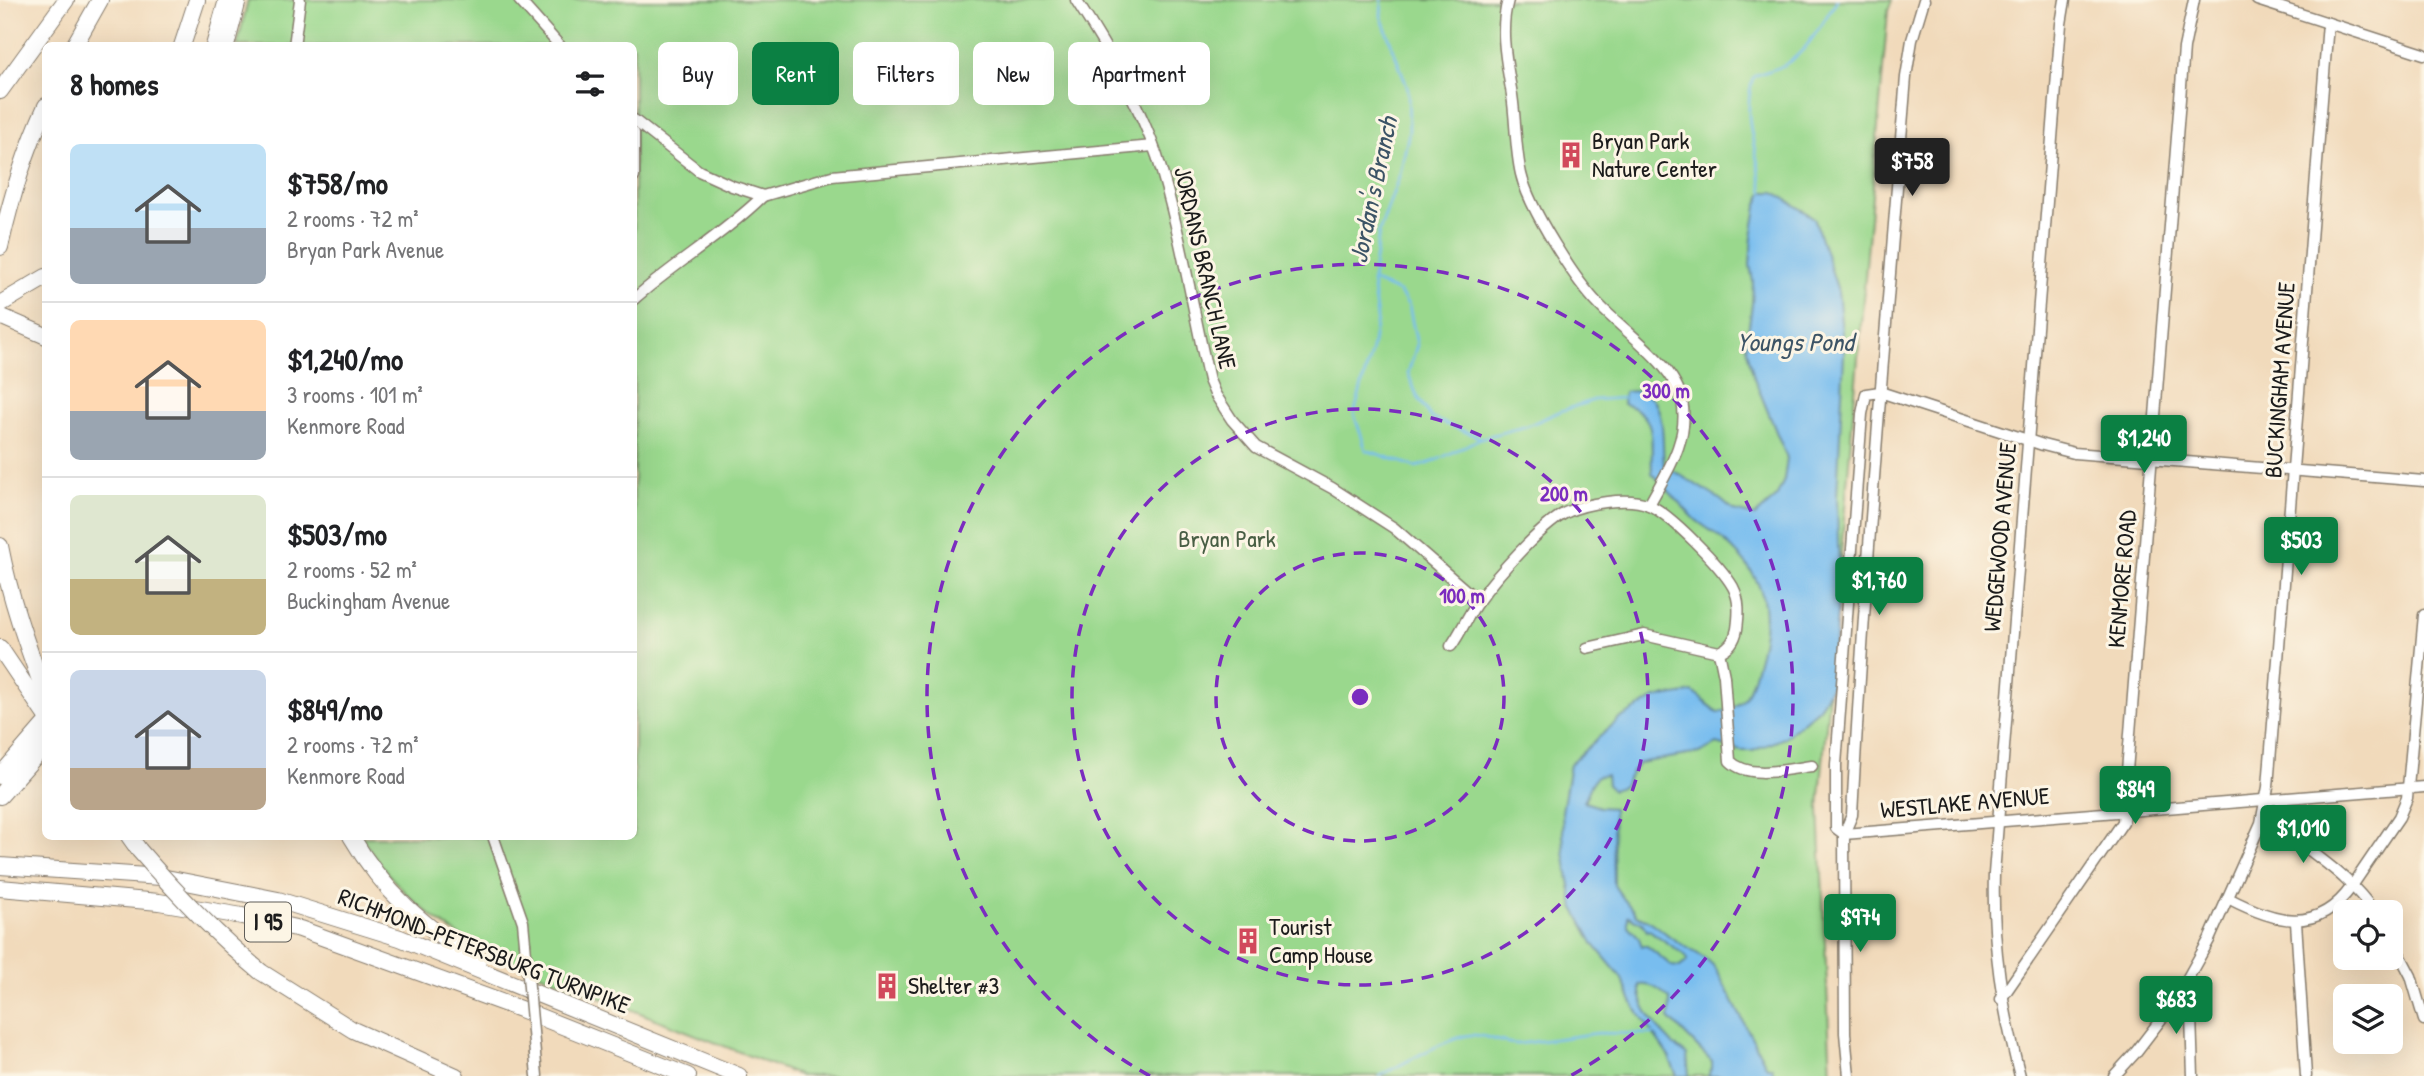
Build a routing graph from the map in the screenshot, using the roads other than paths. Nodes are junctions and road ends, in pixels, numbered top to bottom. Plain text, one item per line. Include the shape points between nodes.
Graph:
1 (66, 0) edge
2 (100, 0) edge
3 (197, 0) edge
4 (227, 0) edge
5 (238, 0) edge
6 (300, 0) edge
7 (519, 0) edge
8 (1076, 0) edge
9 (1508, 0) edge
10 (1924, 0) edge
11 (2065, 0) edge
12 (2194, 0) edge
13 (2256, 0) edge
14 (2328, 23) junction
15 (77, 42) edge
16 (183, 42) edge
17 (215, 42) edge
18 (227, 42) edge
19 (295, 42) edge
20 (556, 42) edge
21 (2424, 54) edge
22 (0, 91) edge
23 (42, 115) edge
24 (637, 122) edge
25 (1153, 146) junction
26 (763, 196) junction
27 (0, 247) edge
28 (42, 278) edge
29 (637, 297) edge
30 (0, 304) edge
31 (0, 316) edge
32 (42, 334) edge
33 (1880, 392) junction
34 (2029, 440) junction
35 (2153, 460) junction
36 (2294, 471) junction
37 (2424, 481) edge
38 (1648, 505) junction
39 (0, 546) edge
40 (1478, 601) junction
41 (2424, 615) edge
42 (1451, 646) dead end
43 (0, 648) edge
44 (1587, 648) dead end
45 (1719, 652) junction
46 (42, 686) edge
47 (42, 710) edge
48 (42, 730) edge
49 (42, 747) edge
50 (28, 756) junction
51 (1812, 766) dead end
52 (0, 776) edge
53 (2424, 787) edge
54 (2409, 789) junction
55 (0, 796) edge
56 (2265, 800) junction
57 (2125, 811) junction
58 (1998, 822) junction
59 (1844, 834) junction
60 (133, 840) edge
61 (354, 840) edge
62 (495, 840) edge
63 (0, 866) edge
64 (2352, 886) junction
65 (0, 888) edge
66 (2228, 898) junction
67 (2364, 900) edge
68 (2296, 922) junction
69 (2403, 961) edge
70 (509, 982) junction
71 (2181, 990) junction
72 (2001, 999) junction
73 (2424, 1020) edge
74 (456, 1076) edge
75 (537, 1076) edge
76 (688, 1076) edge
77 (739, 1076) edge
78 (1849, 1076) edge
79 (2020, 1076) edge
80 (2114, 1076) edge
81 (2193, 1076) edge
82 (2306, 1076) edge

1 - 22 highway
2 - 15 highway
3 - 16 highway
4 - 17 highway
5 - 18 highway
6 - 19 street
7 - 20 street
8 - 25 street, JORDANS BRANCH LANE
9 - 38 street via 1504,48 1521,175 1532,202 1583,286 1665,369 1683,402 1682,437
10 - 33 street via 1906,77
11 - 34 street, WEDGEWOOD AVENUE
12 - 35 street, KENMORE ROAD via 2184,48
13 - 14 street
14 - 21 street
14 - 36 street, BUCKINGHAM AVENUE
23 - 27 highway via 13,192
24 - 26 street via 699,171
25 - 26 street via 832,176
25 - 40 street, JORDANS BRANCH LANE via 1209,380 1232,421 1256,447 1394,528
26 - 29 street
28 - 30 highway
31 - 32 highway
33 - 34 street
33 - 59 street via 1852,815
33 - 59 street via 1866,394 1862,414 1836,765 1836,828
34 - 35 street via 2074,453
34 - 58 street, WEDGEWOOD AVENUE
35 - 36 street
35 - 57 street, KENMORE ROAD
36 - 37 street
36 - 56 street, BUCKINGHAM AVENUE
38 - 40 street via 1607,502 1563,514 1505,568
38 - 45 street via 1719,567 1733,587 1738,600 1737,631 1734,641
39 - 46 highway via 22,634
40 - 42 street
41 - 54 street
43 - 47 highway
44 - 45 street via 1644,635
45 - 51 street via 1730,761 1754,772
48 - 50 highway
49 - 50 highway
50 - 52 highway
50 - 55 highway
53 - 54 street, WESTLAKE AVENUE
54 - 56 street, WESTLAKE AVENUE
54 - 64 street via 2399,817
56 - 57 street, WESTLAKE AVENUE
56 - 64 street via 2286,830
56 - 66 street, BUCKINGHAM AVENUE via 2262,823
57 - 58 street, WESTLAKE AVENUE
57 - 72 street, KENMORE ROAD via 2118,831
58 - 59 street, WESTLAKE AVENUE
58 - 72 street, WEDGEWOOD AVENUE via 1993,906
59 - 78 street via 1844,1033
60 - 74 highway, bridge via 177,895 261,972 354,1030
61 - 70 highway via 410,913
62 - 75 street, bridge via 523,922
63 - 70 highway, RICHMOND-PETERSBURG TURNPIKE / I 95 via 161,877 278,900 400,938
64 - 67 street
64 - 68 street via 2325,912
65 - 76 highway, RICHMOND-PETERSBURG TURNPIKE / I 95 via 159,902 300,929 508,1004
66 - 68 street via 2262,914
66 - 71 street, BUCKINGHAM AVENUE
68 - 82 street
69 - 73 street
70 - 77 highway, RICHMOND-PETERSBURG TURNPIKE / I 95
71 - 80 street, BUCKINGHAM AVENUE
71 - 81 street via 2192,1015
72 - 79 street, WEDGEWOOD AVENUE

